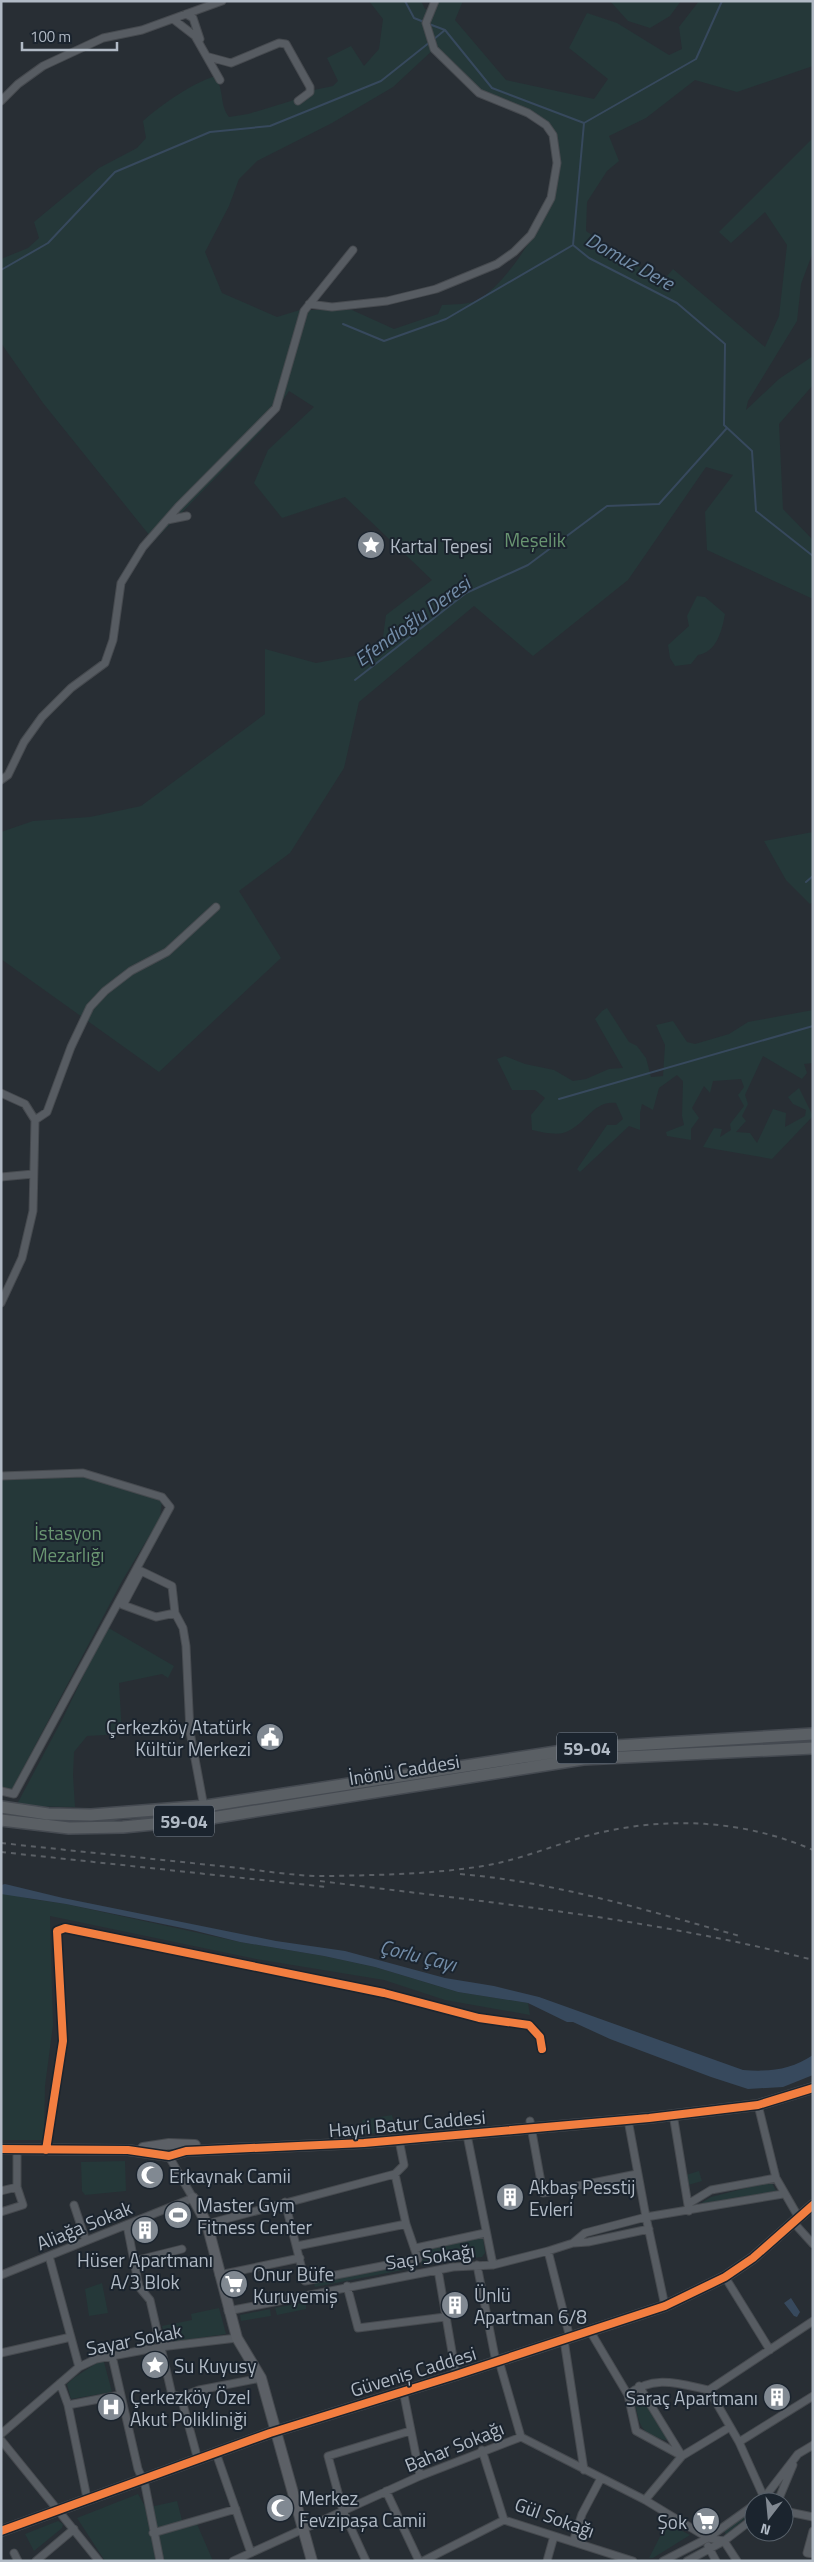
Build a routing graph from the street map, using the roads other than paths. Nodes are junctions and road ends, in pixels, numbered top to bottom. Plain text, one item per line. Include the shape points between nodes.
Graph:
1 (222, 1) edge
2 (435, 1) edge
3 (186, 14) junction
4 (173, 19) junction
5 (190, 32) junction
6 (202, 46) junction
7 (208, 57) junction
8 (220, 80) dead end
9 (298, 101) dead end
10 (1, 102) edge
11 (354, 250) dead end
12 (309, 304) junction
13 (187, 516) dead end
14 (167, 520) junction
15 (1, 780) edge
16 (216, 907) dead end
17 (1, 1093) edge
18 (35, 1120) junction
19 (33, 1174) junction
20 (1, 1176) edge
21 (1, 1303) edge
22 (1, 1476) edge
23 (175, 1612) junction
24 (813, 1734) edge
25 (813, 1748) edge
26 (365, 1788) junction
27 (1, 1791) edge
28 (1, 1807) edge
29 (204, 1807) junction
30 (1, 1820) edge
31 (542, 2049) dead end
32 (813, 2088) edge
33 (758, 2105) junction
34 (673, 2114) junction
35 (628, 2120) junction
36 (531, 2125) junction
37 (467, 2135) junction
38 (399, 2140) junction
39 (1, 2149) edge
40 (16, 2149) junction
41 (46, 2150) junction
42 (170, 2151) junction
43 (395, 2174) junction
44 (637, 2174) junction
45 (776, 2178) junction
46 (17, 2187) junction
47 (1, 2191) edge
48 (783, 2194) junction
49 (193, 2198) junction
50 (285, 2202) junction
51 (74, 2205) dead end
52 (813, 2205) edge
53 (689, 2208) junction
54 (1, 2212) edge
55 (646, 2217) junction
56 (797, 2220) junction
57 (207, 2224) junction
58 (406, 2224) junction
59 (127, 2225) junction
60 (649, 2229) junction
61 (485, 2233) junction
62 (86, 2241) junction
63 (573, 2243) junction
64 (813, 2244) edge
65 (297, 2246) junction
66 (416, 2248) junction
67 (182, 2249) dead end
68 (548, 2251) junction
69 (49, 2256) junction
70 (300, 2258) junction
71 (134, 2260) junction
72 (492, 2264) junction
73 (477, 2265) junction
74 (438, 2270) junction
75 (1, 2275) edge
76 (219, 2275) junction
77 (724, 2278) junction
78 (305, 2281) junction
79 (347, 2286) junction
80 (308, 2294) junction
81 (665, 2306) junction
82 (228, 2311) junction
83 (445, 2317) junction
84 (813, 2321) edge
85 (590, 2331) junction
86 (71, 2337) junction
87 (237, 2338) junction
88 (567, 2339) junction
89 (160, 2347) junction
90 (770, 2350) junction
91 (1, 2353) edge
92 (112, 2356) junction
93 (498, 2361) junction
94 (79, 2367) junction
95 (456, 2375) junction
96 (261, 2378) junction
97 (60, 2383) junction
98 (639, 2386) junction
99 (403, 2390) junction
100 (709, 2390) junction
101 (628, 2395) junction
102 (120, 2396) junction
103 (813, 2396) edge
104 (181, 2397) junction
105 (68, 2405) junction
106 (730, 2427) junction
107 (276, 2431) junction
108 (410, 2431) junction
109 (1, 2434) edge
110 (521, 2437) junction
111 (1, 2440) edge
112 (739, 2442) junction
113 (813, 2445) edge
114 (482, 2450) junction
115 (216, 2452) junction
116 (798, 2454) junction
117 (682, 2456) junction
118 (198, 2460) junction
119 (584, 2470) junction
120 (420, 2476) junction
121 (141, 2478) junction
122 (601, 2478) junction
123 (386, 2492) junction
124 (759, 2492) edge
125 (770, 2492) edge
126 (782, 2492) edge
127 (88, 2498) junction
128 (645, 2500) junction
129 (58, 2509) junction
130 (236, 2509) junction
131 (343, 2511) junction
132 (744, 2513) edge
133 (794, 2513) edge
134 (813, 2517) edge
135 (504, 2520) junction
136 (744, 2526) edge
137 (74, 2529) junction
138 (1, 2530) edge
139 (304, 2530) junction
140 (813, 2531) edge
141 (153, 2533) junction
142 (554, 2536) junction
143 (708, 2538) junction
144 (724, 2541) junction
145 (574, 2542) junction
146 (708, 2548) junction
147 (14, 2553) dead end
148 (251, 2553) junction
149 (810, 2553) edge
150 (18, 2561) edge
151 (36, 2561) edge
152 (99, 2561) edge
153 (160, 2561) edge
154 (233, 2561) edge
155 (312, 2561) edge
156 (366, 2561) edge
157 (419, 2561) edge
158 (423, 2561) edge
159 (547, 2561) edge
160 (633, 2561) edge
161 (663, 2561) edge
162 (687, 2561) edge
163 (716, 2561) edge
164 (737, 2561) edge
165 (812, 2561) edge

1 - 3 street
2 - 12 street via 426,23 434,49 479,93 528,113 546,125 553,135 557,163 551,198 531,235 497,264 436,289 387,300 332,307
3 - 4 street
3 - 5 street
3 - 6 street via 193,18
4 - 5 street
4 - 10 street via 103,38 43,66 18,84
5 - 6 street
6 - 7 street
7 - 8 street
7 - 9 street via 231,63 278,43 286,44 310,87 310,92
11 - 12 street
12 - 14 street via 298,328 276,408
13 - 14 street
14 - 15 street via 143,547 121,583 113,640 105,664 71,688 42,716 24,742 8,775
16 - 18 street via 167,952 131,971 90,1007 47,1112
17 - 18 street via 25,1104
18 - 19 street
19 - 20 street
19 - 21 street via 33,1211 22,1258
22 - 27 street via 83,1473 162,1497 170,1507 14,1794
23 - 23 street via 172,1586 141,1571 123,1605 156,1617
23 - 29 street via 183,1628 190,1732
24 - 26 main road, İnönü Caddesi / 59-04 via 582,1748
25 - 26 main road, İnönü Caddesi / 59-04 via 583,1758
26 - 29 main road, İnönü Caddesi / 59-04
26 - 30 main road, İnönü Caddesi / 59-04 via 205,1819 123,1827 69,1828
28 - 29 main road, İnönü Caddesi / 59-04 via 48,1814 91,1815
31 - 41 street via 540,2036 529,2025 479,2018 384,1993 66,1928 57,1931 63,2041
32 - 33 street, Hayri Batur Caddesi
33 - 34 street, Hayri Batur Caddesi
33 - 45 street
34 - 35 street, Hayri Batur Caddesi
34 - 53 street
35 - 36 street, Hayri Batur Caddesi
35 - 44 street
36 - 37 street, Hayri Batur Caddesi
36 - 44 street via 543,2193
37 - 38 street, Hayri Batur Caddesi
37 - 61 street
38 - 42 street, Hayri Batur Caddesi via 300,2148
38 - 43 street via 404,2165
39 - 40 street, Hayri Batur Caddesi
40 - 41 street, Hayri Batur Caddesi
40 - 46 street
41 - 42 street, Hayri Batur Caddesi
42 - 49 street
43 - 50 street
43 - 58 street
44 - 55 street
45 - 48 street
45 - 53 street via 711,2190
46 - 47 street
46 - 54 street via 23,2205
48 - 53 street
48 - 56 street
49 - 57 street
49 - 59 street, Aliağa Sokak
50 - 57 street
50 - 65 street
51 - 62 street
52 - 56 street, Güveniş Caddesi
53 - 55 street
55 - 60 street
55 - 63 street via 585,2233
56 - 64 street
56 - 77 street, Güveniş Caddesi
57 - 76 street
58 - 65 street
58 - 66 street
59 - 62 street, Aliağa Sokak
59 - 71 street
60 - 63 street
60 - 81 street
61 - 66 street
61 - 72 street
62 - 69 street, Aliağa Sokak
63 - 68 street, Saçı Sokağı
65 - 70 street
66 - 78 street via 418,2259
67 - 71 street
68 - 72 street, Saçı Sokağı
68 - 88 street
69 - 75 street, Aliağa Sokak
69 - 86 street
70 - 76 street
70 - 78 street
71 - 89 street via 139,2288 150,2300
72 - 73 street, Saçı Sokağı
73 - 74 street, Saçı Sokağı
73 - 93 street
74 - 79 street, Saçı Sokağı
74 - 83 street
76 - 82 street
77 - 81 street, Güveniş Caddesi
77 - 90 street
78 - 80 street
79 - 80 street, Saçı Sokağı
79 - 83 street via 358,2328
80 - 82 street, Saçı Sokağı
81 - 85 street, Güveniş Caddesi
82 - 87 street
83 - 95 street
84 - 90 street
85 - 88 street, Güveniş Caddesi
85 - 101 street
86 - 91 street
86 - 94 street
87 - 89 street, Sayar Sokak
87 - 96 street
88 - 93 street, Güveniş Caddesi
88 - 119 street
89 - 92 street, Sayar Sokak
89 - 104 street via 172,2395
90 - 100 street
92 - 94 street, Sayar Sokak
92 - 102 street
93 - 95 street, Güveniş Caddesi
93 - 110 street
94 - 97 street, Sayar Sokak
95 - 99 street, Güveniş Caddesi
96 - 104 street via 199,2390
96 - 107 street
97 - 105 street
97 - 109 street, Sayar Sokak
98 - 100 street via 655,2381
98 - 101 street
98 - 117 street
99 - 107 street, Güveniş Caddesi
99 - 108 street
100 - 106 street
101 - 117 street via 636,2431
102 - 105 street
102 - 121 street
103 - 112 street
104 - 118 street
105 - 127 street
106 - 112 street
106 - 117 street
107 - 115 street, Güveniş Caddesi
107 - 139 street
108 - 120 street
108 - 131 street via 328,2456
110 - 114 street, Bahar Sokağı
110 - 119 street, Bahar Sokağı
111 - 129 street
112 - 124 street
113 - 116 street
114 - 120 street, Bahar Sokağı
114 - 135 street, Gül Sokağı
115 - 118 street, Güveniş Caddesi
115 - 130 street
116 - 125 street
116 - 126 street
117 - 128 street
118 - 121 street, Güveniş Caddesi
119 - 122 street, Bahar Sokağı
120 - 123 street, Bahar Sokağı
121 - 127 street, Güveniş Caddesi
121 - 141 street
122 - 128 street, Bahar Sokağı
122 - 145 street via 582,2514
123 - 131 street, Bahar Sokağı
123 - 157 street
127 - 129 street, Güveniş Caddesi
128 - 143 street, Bahar Sokağı
129 - 137 street
129 - 138 street, Güveniş Caddesi
130 - 141 street
130 - 148 street
131 - 139 street, Bahar Sokağı
131 - 156 street
132 - 143 street
133 - 134 street
135 - 142 street, Gül Sokağı
135 - 158 street
136 - 144 street
137 - 151 street
137 - 152 street
139 - 148 street, Bahar Sokağı
139 - 155 street
140 - 149 street
141 - 153 street
142 - 145 street, Gül Sokağı
142 - 159 street
143 - 144 street
143 - 146 street
143 - 161 street
144 - 146 street
144 - 164 street
145 - 160 street, Gül Sokağı
146 - 162 street
146 - 163 street
147 - 150 street
148 - 154 street, Bahar Sokağı
149 - 165 street

